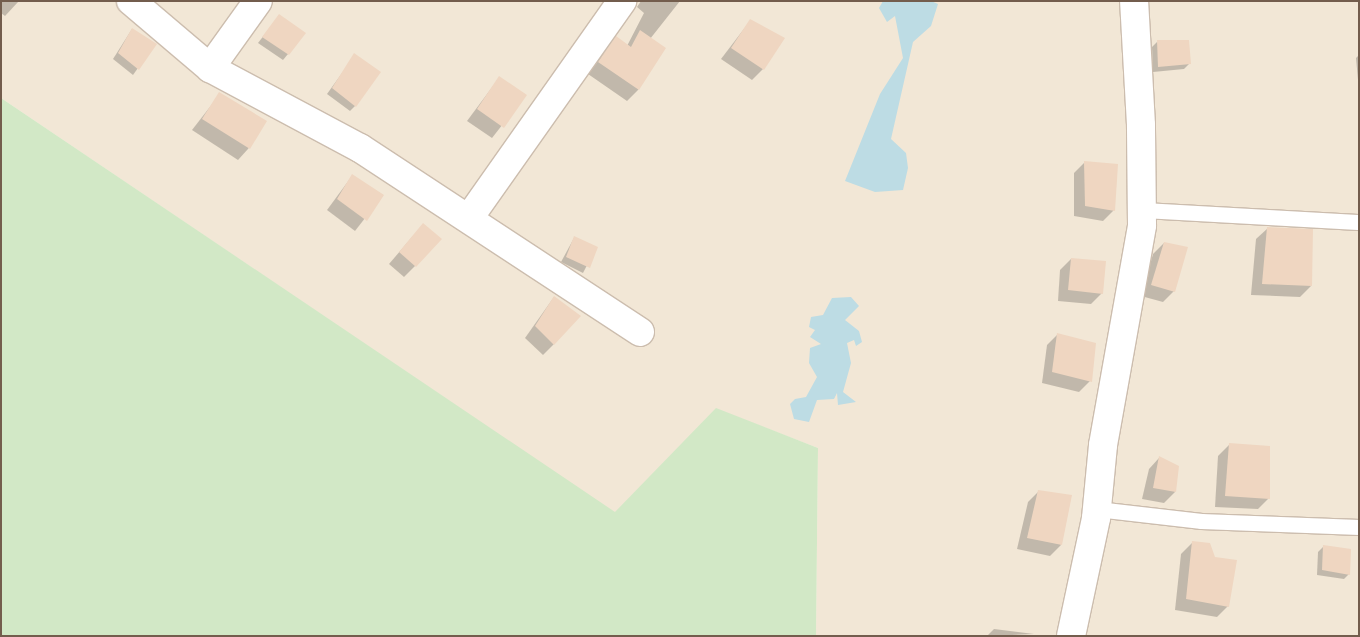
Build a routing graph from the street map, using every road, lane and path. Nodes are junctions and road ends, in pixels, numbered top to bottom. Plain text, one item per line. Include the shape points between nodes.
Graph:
1 (131, 1) edge
2 (258, 1) edge
3 (622, 1) edge
4 (1134, 1) edge
5 (210, 68) junction
6 (1142, 210) junction
7 (469, 218) junction
8 (1359, 222) edge
9 (640, 332) dead end
10 (1097, 509) junction
11 (1359, 527) edge
12 (1071, 636) edge

1 - 5 street
2 - 5 street
3 - 7 street
4 - 6 street
5 - 7 street via 360,148
6 - 8 lane
6 - 10 street via 1118,369 1102,445
7 - 9 street
10 - 11 lane via 1201,521
10 - 12 street

